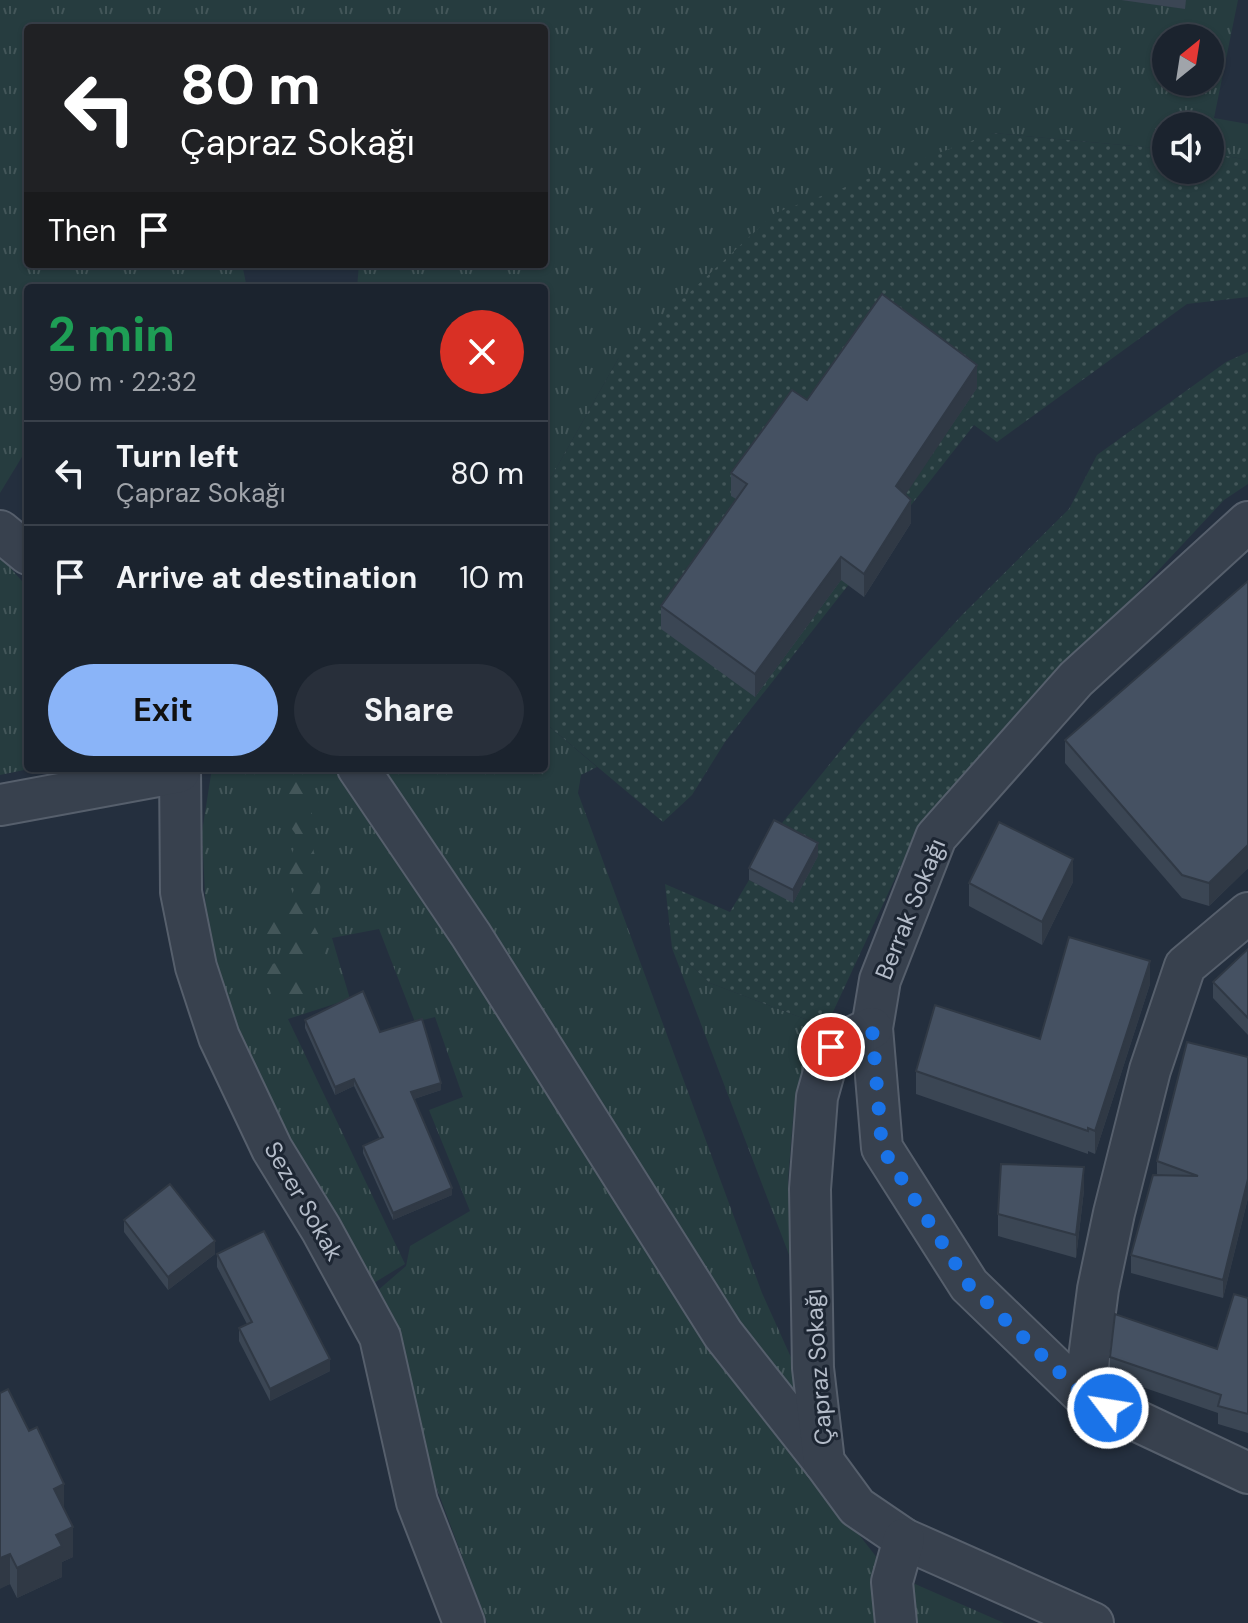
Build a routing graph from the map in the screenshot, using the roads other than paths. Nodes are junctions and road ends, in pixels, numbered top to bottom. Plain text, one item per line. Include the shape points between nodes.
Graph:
1 (1248, 522) edge
2 (0, 531) edge
3 (24, 551) edge
4 (163, 772) edge
5 (178, 772) edge
6 (361, 772) edge
7 (0, 805) edge
8 (1248, 913) edge
9 (872, 1028) junction
10 (1084, 1396) junction
11 (824, 1462) junction
12 (1248, 1473) edge
13 (904, 1539) junction
14 (464, 1623) edge
15 (896, 1623) edge
16 (1093, 1623) edge

1 - 9 street, Berrak Sokağı via 1076,679 936,837 880,980
2 - 3 street
4 - 7 street
5 - 14 street, Sezer Sokak via 181,892 196,967 219,1037 272,1149 380,1337 417,1502
6 - 11 street via 479,948 723,1334
8 - 10 street via 1185,966 1150,1070 1114,1213
9 - 10 street, Berrak Sokağı via 882,1148 969,1285
9 - 11 street, Çapraz Sokağı via 831,1047 817,1097 810,1189 813,1368
10 - 12 street, Berrak Sokağı
11 - 13 street, Çapraz Sokağı via 857,1507
13 - 15 street via 892,1582
13 - 16 street, Çapraz Sokağı

